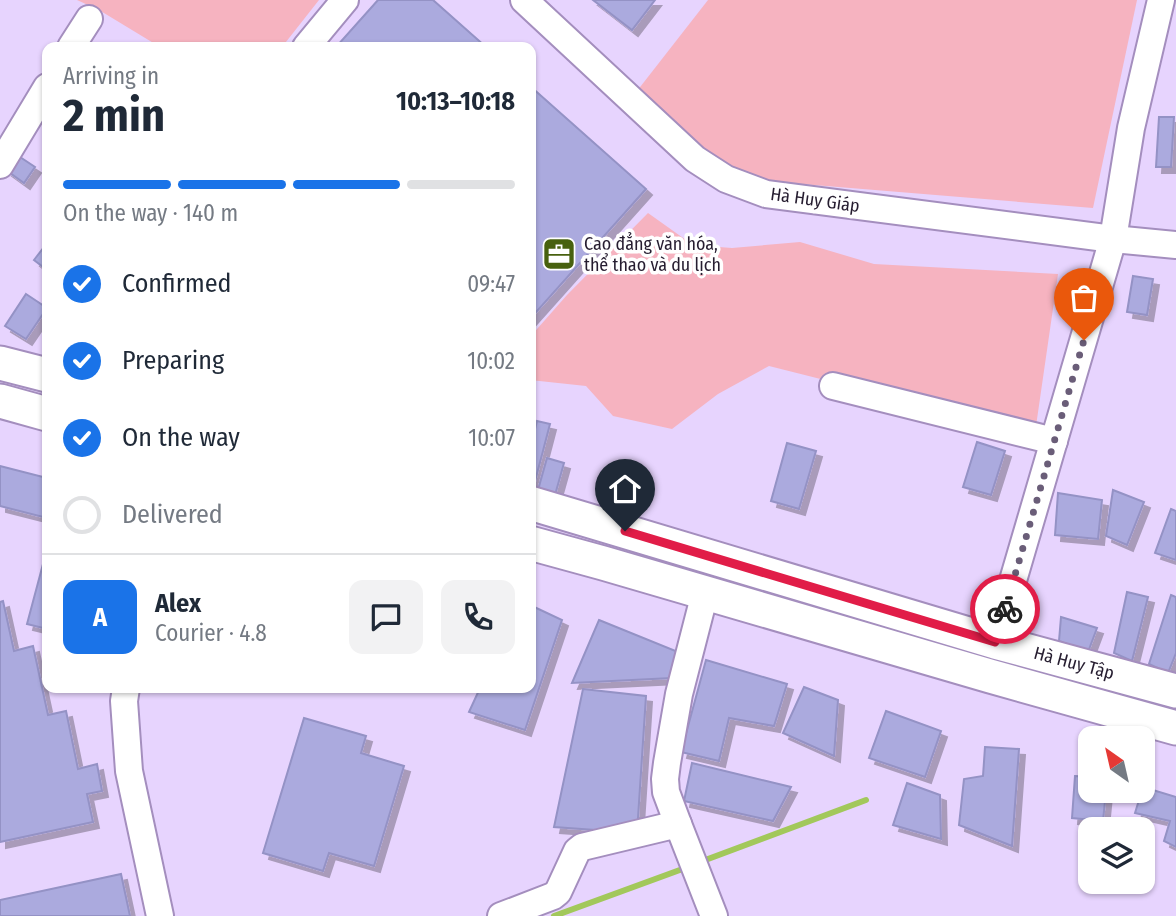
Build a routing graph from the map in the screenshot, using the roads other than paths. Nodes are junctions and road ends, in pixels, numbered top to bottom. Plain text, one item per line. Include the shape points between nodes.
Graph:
1 (345, 0) edge
2 (524, 0) edge
3 (1161, 0) edge
4 (89, 19) dead end
5 (74, 42) edge
6 (310, 42) edge
7 (42, 95) edge
8 (0, 165) edge
9 (1113, 239) junction
10 (1176, 245) edge
11 (0, 363) edge
12 (42, 367) edge
13 (833, 386) dead end
14 (0, 401) edge
15 (42, 413) edge
16 (1054, 441) junction
17 (536, 505) edge
18 (536, 545) edge
19 (705, 593) junction
20 (995, 642) junction
21 (1176, 691) edge
22 (125, 693) edge
23 (1176, 728) edge
24 (678, 824) junction
25 (160, 916) edge
26 (501, 916) edge
27 (714, 916) edge

1 - 6 street
2 - 9 street, Hà Huy Giáp via 695,159 726,179 766,194
3 - 9 street via 1131,128
4 - 5 street
7 - 8 street
9 - 10 street, Hà Huy Giáp
9 - 16 street
11 - 12 main road
13 - 16 street
14 - 15 main road
16 - 20 street
17 - 20 main road, Hà Huy Tập
18 - 19 main road, Hà Huy Tập
19 - 23 main road, Hà Huy Tập
19 - 24 street via 679,694 665,779
20 - 21 main road, Hà Huy Tập
22 - 25 street via 129,771
24 - 26 street via 582,847 558,892
24 - 27 street

